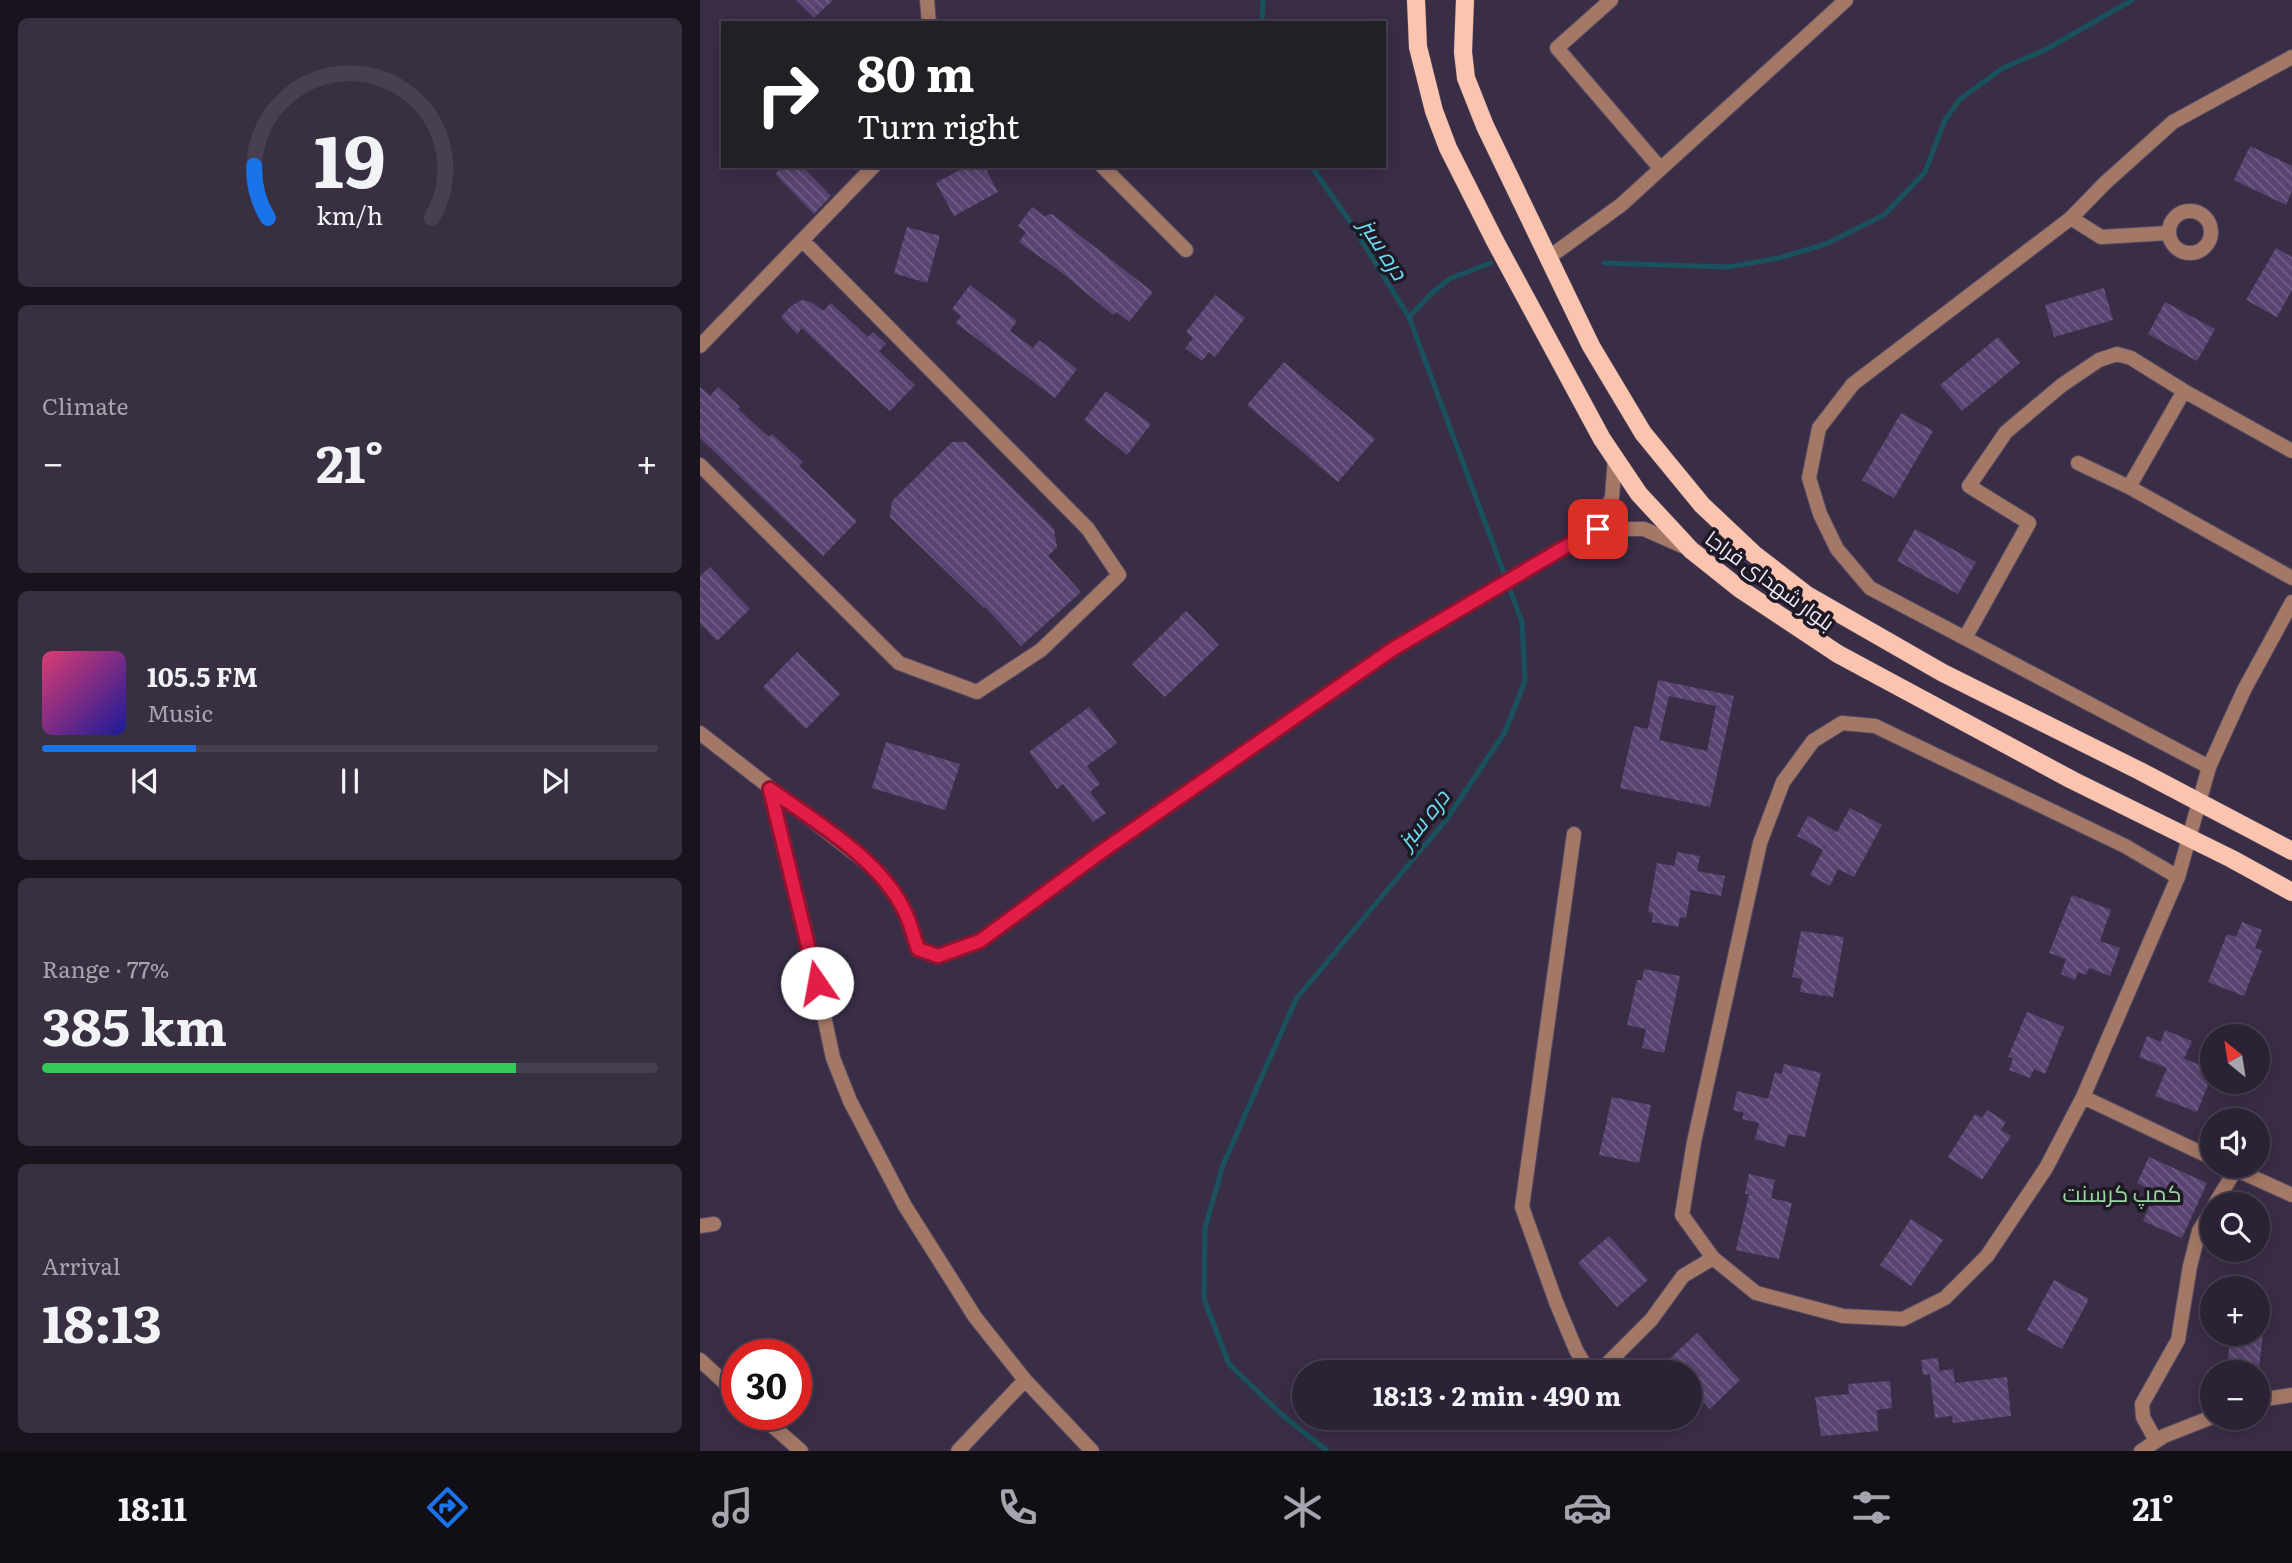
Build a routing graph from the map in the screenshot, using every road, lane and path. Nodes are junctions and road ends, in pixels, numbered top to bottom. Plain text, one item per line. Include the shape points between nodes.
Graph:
1 (928, 0) edge
2 (1416, 0) edge
3 (1465, 0) edge
4 (1611, 0) edge
5 (1846, 0) edge
6 (929, 21) edge
7 (2292, 57) edge
8 (872, 168) edge
9 (1104, 168) edge
10 (1660, 168) junction
11 (2071, 218) junction
12 (2169, 233) dead end
13 (803, 241) junction
14 (1186, 250) dead end
15 (1548, 258) junction
16 (700, 346) edge
17 (2184, 391) junction
18 (2292, 451) edge
19 (1615, 458) junction
20 (2078, 463) dead end
21 (700, 465) edge
22 (2129, 487) junction
23 (1598, 529) junction
24 (1691, 550) junction
25 (2292, 578) edge
26 (2292, 603) edge
27 (1965, 638) junction
28 (700, 733) edge
29 (2209, 767) junction
30 (770, 789) junction
31 (2199, 803) junction
32 (1574, 834) dead end
33 (2190, 840) junction
34 (2292, 851) edge
35 (2178, 877) junction
36 (2292, 892) edge
37 (2083, 1097) junction
38 (2200, 1152) edge
39 (2256, 1178) edge
40 (2292, 1195) edge
41 (2200, 1229) edge
42 (1713, 1258) junction
43 (700, 1360) edge
44 (1582, 1360) edge
45 (1611, 1360) edge
46 (721, 1379) edge
47 (1025, 1380) junction
48 (2292, 1395) edge
49 (2270, 1398) edge
50 (2200, 1423) edge
51 (777, 1430) edge
52 (2157, 1441) junction
53 (801, 1451) edge
54 (958, 1451) edge
55 (1092, 1451) edge
56 (2141, 1451) edge

1 - 6 street
2 - 19 main road, بلوار شهدای فراجا via 1418,47 1448,148
3 - 15 main road, بلوار شهدای فراجا via 1466,78
4 - 10 street via 1557,48
5 - 10 street
7 - 11 street via 2173,122
8 - 13 street
9 - 14 street
10 - 15 street via 1621,205
11 - 12 street via 2101,237
11 - 27 street via 1853,384 1819,428 1809,478 1837,549 1870,588
13 - 16 street
13 - 21 street via 1088,529 1119,575 1041,650 977,692 898,663
15 - 31 main road, بلوار شهدای فراجا via 1591,346 1643,433 1702,505 1754,554 1807,594 1943,673
17 - 18 street
17 - 22 street
17 - 27 street via 2131,358 2116,354 2062,385 2006,432 1969,486 2029,523
19 - 23 street via 1612,497
19 - 24 main road, بلوار شهدای فراجا via 1639,494
20 - 22 street
22 - 25 street
23 - 24 street via 1644,529
23 - 30 street via 1393,649 980,941 938,956 918,949 904,908 881,874
24 - 33 main road, بلوار شهدای فراجا via 1740,589 1838,654
26 - 29 street via 2244,690
27 - 29 street
28 - 30 street
29 - 31 street
30 - 47 street via 833,1058 850,1101 933,1251 975,1317
31 - 33 street
31 - 34 main road, بلوار شهدای فراجا
32 - 44 street via 1522,1207
33 - 35 street
33 - 36 main road, بلوار شهدای فراجا
35 - 37 street
35 - 42 street via 2125,846 1875,726 1842,723 1813,741 1783,782 1760,843 1694,1142 1682,1215
37 - 38 street
37 - 42 street via 2046,1168 1987,1256 1945,1298 1903,1319 1843,1315 1756,1293
39 - 40 street
41 - 52 street via 2178,1340 2142,1404 2143,1417
42 - 45 street via 1683,1276 1651,1320
43 - 46 street
47 - 54 street
47 - 55 street
48 - 49 street
50 - 52 street
51 - 53 street
52 - 56 street

